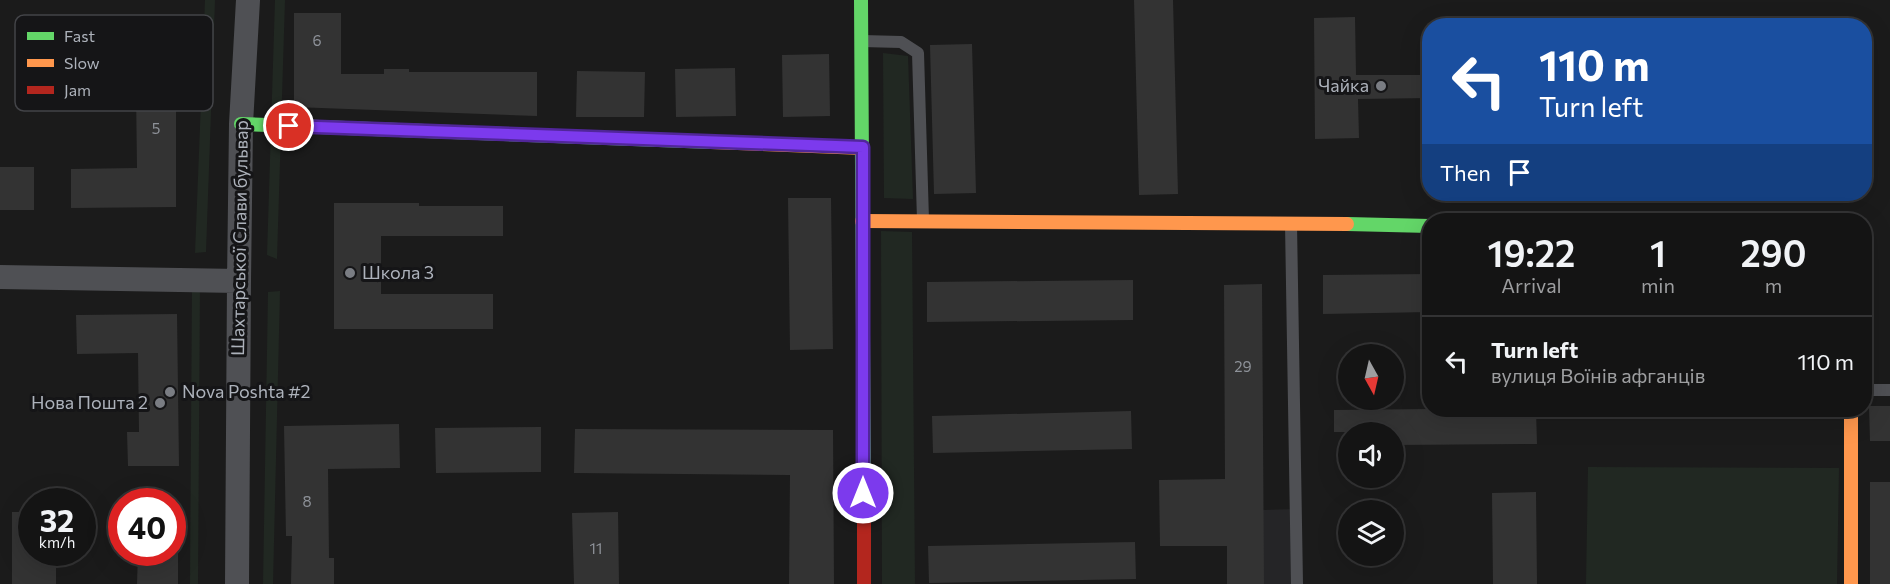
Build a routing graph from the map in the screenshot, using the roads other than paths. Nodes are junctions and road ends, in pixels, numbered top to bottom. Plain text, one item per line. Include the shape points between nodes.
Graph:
1 (248, 0) edge
2 (861, 0) edge
3 (861, 40) junction
4 (241, 124) junction
5 (863, 147) junction
6 (862, 221) junction
7 (923, 221) junction
8 (1291, 223) junction
9 (1422, 226) edge
10 (0, 277) edge
11 (239, 281) junction
12 (1872, 390) edge
13 (1890, 390) edge
14 (1851, 417) edge
15 (237, 584) edge
16 (864, 584) edge
17 (1297, 584) edge
18 (1851, 584) edge

1 - 4 street, Шахтарської Слави бульвар
2 - 3 street
3 - 5 street
3 - 7 lane via 901,42 918,53
4 - 5 street
4 - 11 street, Шахтарської Слави бульвар
5 - 6 street
6 - 7 street
6 - 16 street
7 - 8 street
8 - 9 street
8 - 17 lane
10 - 11 street
11 - 15 street, Шахтарської Слави бульвар
12 - 13 lane
14 - 18 street

